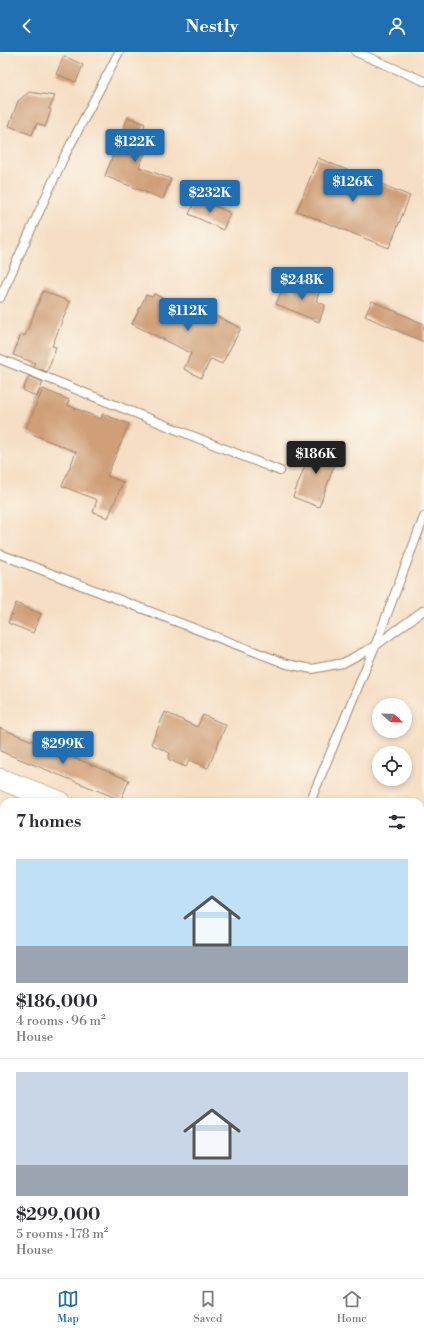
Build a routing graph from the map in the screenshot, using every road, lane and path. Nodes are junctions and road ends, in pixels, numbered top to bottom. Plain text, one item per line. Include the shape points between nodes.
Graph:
1 (119, 52) edge
2 (356, 52) edge
3 (424, 81) edge
4 (0, 298) edge
5 (0, 359) edge
6 (280, 471) dead end
7 (424, 517) edge
8 (0, 554) edge
9 (424, 610) edge
10 (375, 646) junction
11 (0, 779) edge
12 (50, 798) edge
13 (312, 798) edge

1 - 4 lane via 63,159
2 - 3 lane
5 - 6 lane
7 - 10 lane
8 - 10 lane via 288,664 312,669 342,663
9 - 10 lane
10 - 13 lane
11 - 12 street

